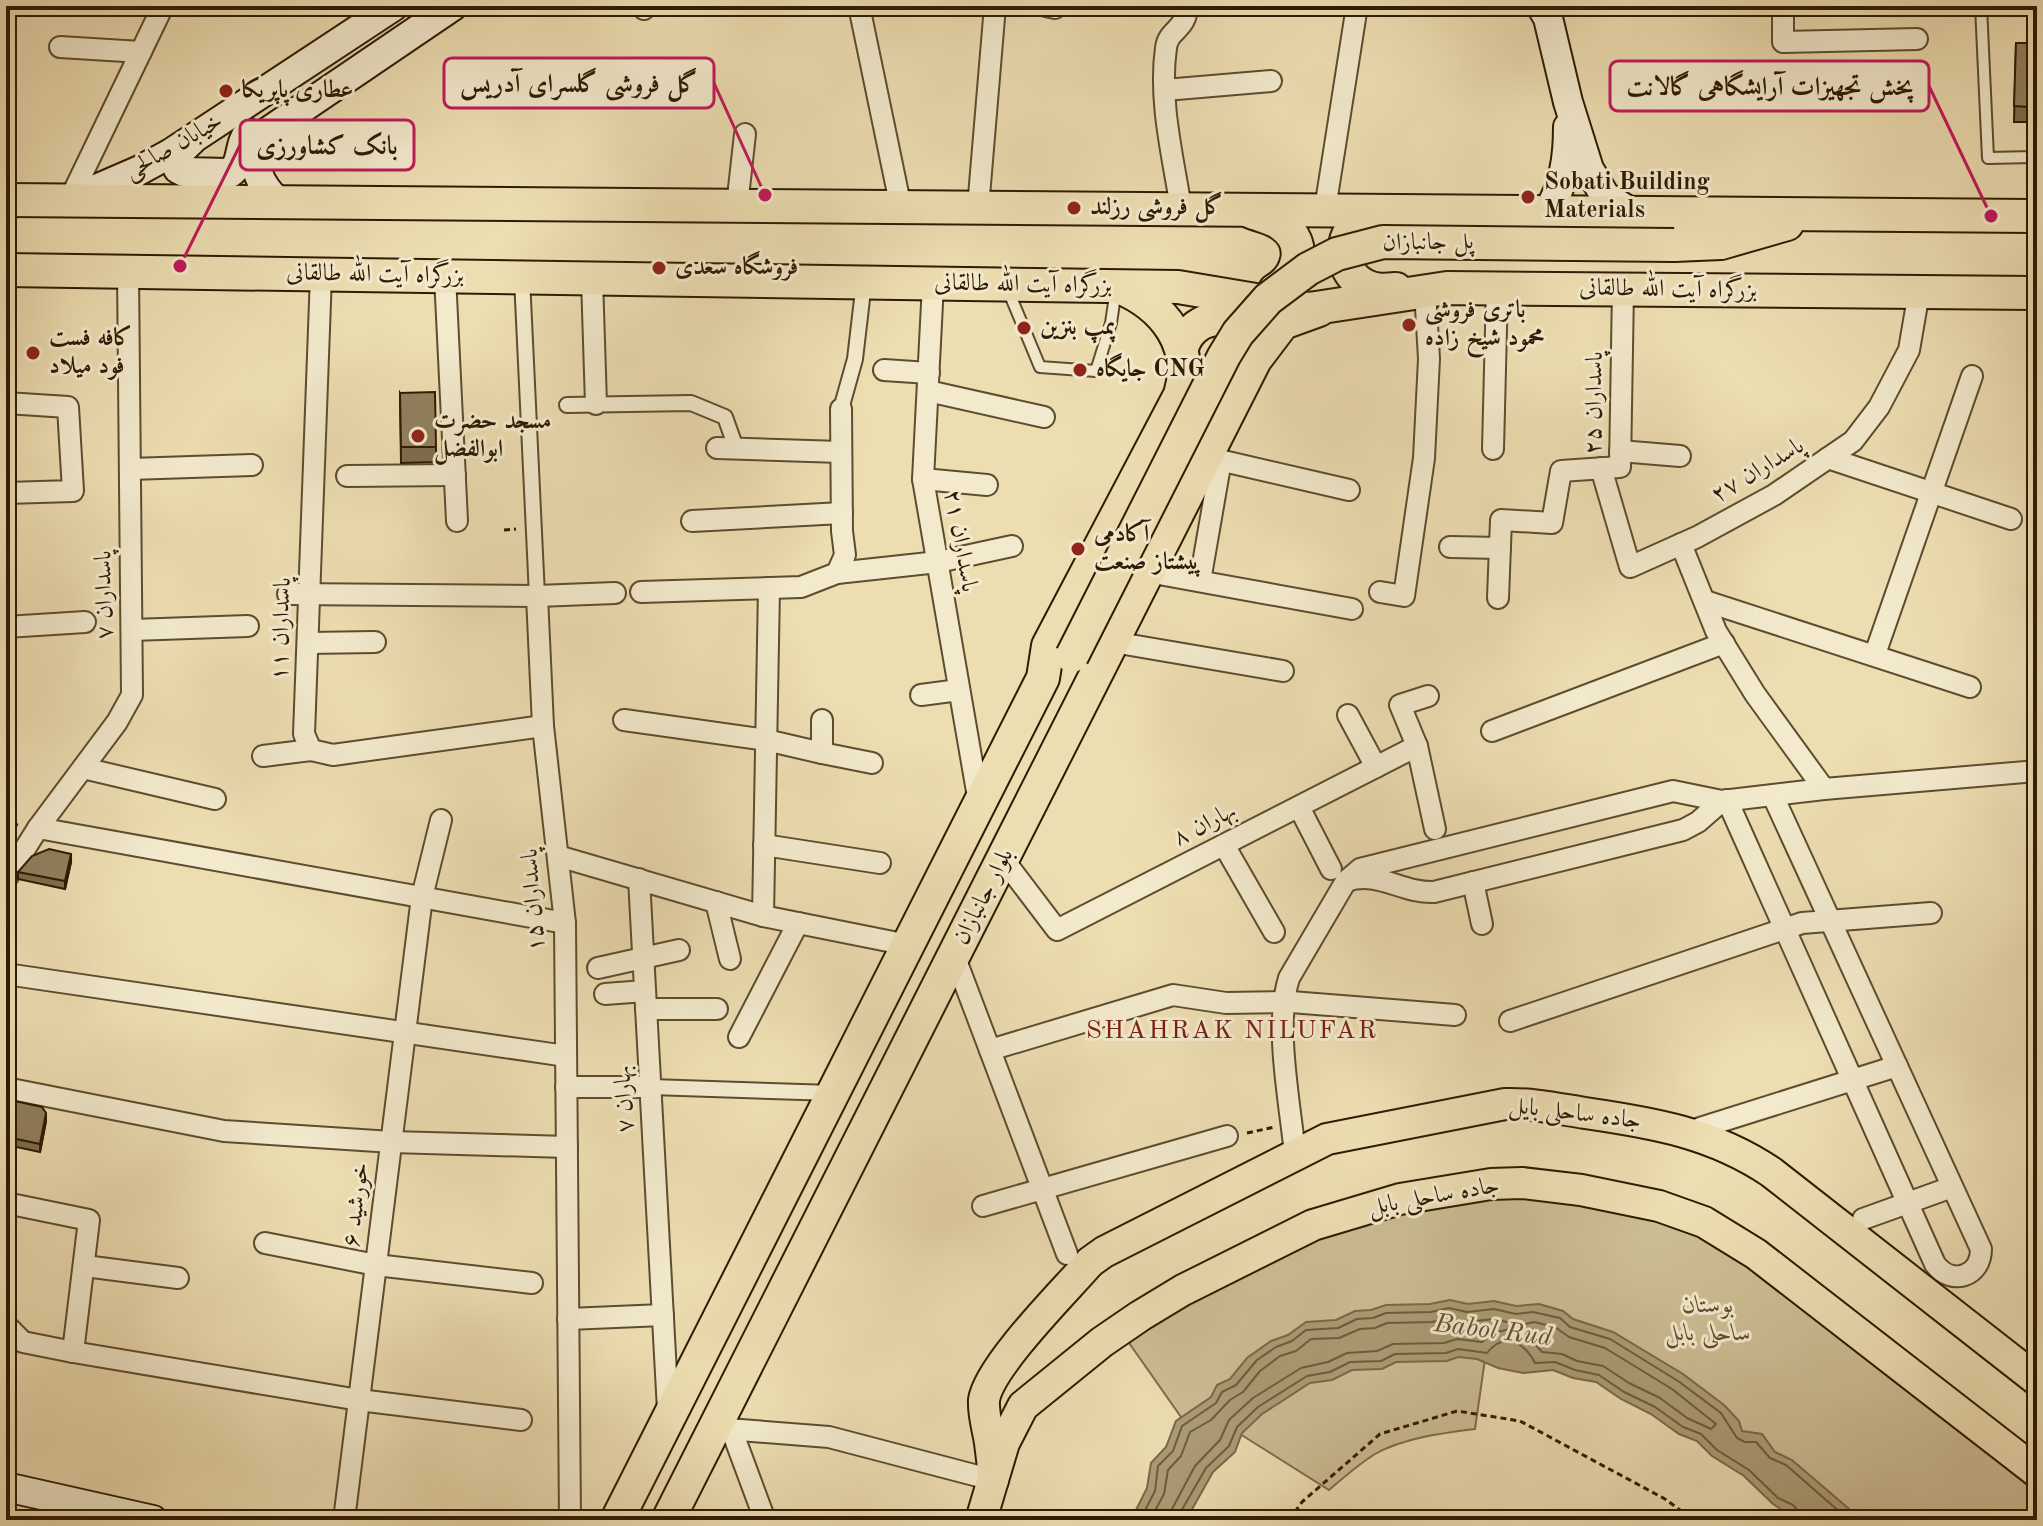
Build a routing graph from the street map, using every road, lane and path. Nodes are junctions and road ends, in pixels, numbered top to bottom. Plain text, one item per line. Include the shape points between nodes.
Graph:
1 (163, 6) edge
2 (394, 6) edge
3 (453, 6) edge
4 (859, 6) edge
5 (995, 6) edge
6 (1187, 6) edge
7 (1357, 6) edge
8 (1541, 6) edge
9 (1783, 6) edge
10 (1981, 6) edge
11 (1917, 39) dead end
12 (60, 47) dead end
13 (141, 52) junction
14 (1271, 81) dead end
15 (1165, 90) junction
16 (1568, 102) junction
17 (296, 112) junction
18 (745, 134) dead end
19 (191, 140) junction
20 (2037, 157) edge
21 (6, 200) edge
22 (69, 201) junction
23 (279, 203) junction
24 (737, 206) junction
25 (901, 208) junction
26 (978, 208) junction
27 (1325, 209) junction
28 (1176, 210) junction
29 (1247, 211) junction
30 (1385, 212) junction
31 (1547, 213) junction
32 (1632, 213) junction
33 (1817, 214) junction
34 (2037, 216) edge
35 (6, 270) edge
36 (128, 272) junction
37 (321, 275) junction
38 (445, 276) junction
39 (522, 277) junction
40 (592, 279) junction
41 (864, 282) junction
42 (933, 284) junction
43 (1006, 285) junction
44 (1116, 286) junction
45 (1188, 288) junction
46 (1497, 288) junction
47 (1436, 289) junction
48 (1623, 289) junction
49 (1919, 292) junction
50 (2037, 293) edge
51 (1331, 306) junction
52 (1182, 348) junction
53 (1255, 360) junction
54 (884, 370) dead end
55 (1972, 376) dead end
56 (928, 382) junction
57 (6, 403) edge
58 (596, 404) junction
59 (567, 405) dead end
60 (841, 409) joint
61 (1044, 417) dead end
62 (726, 448) joint
63 (1493, 449) dead end
64 (1620, 451) junction
65 (841, 452) junction
66 (1680, 456) dead end
67 (1828, 458) junction
68 (1214, 459) junction
69 (252, 465) dead end
70 (1601, 468) junction
71 (130, 469) junction
72 (455, 475) junction
73 (347, 476) dead end
74 (923, 479) junction
75 (987, 485) dead end
76 (1349, 490) dead end
77 (6, 493) edge
78 (1932, 493) junction
79 (842, 513) junction
80 (2011, 519) dead end
81 (457, 521) dead end
82 (692, 521) dead end
83 (1681, 544) junction
84 (1012, 546) dead end
85 (1450, 547) dead end
86 (1500, 548) junction
87 (938, 562) junction
88 (1148, 572) junction
89 (837, 573) junction
90 (1200, 581) junction
91 (769, 588) junction
92 (641, 592) dead end
93 (1380, 592) dead end
94 (310, 593) junction
95 (615, 593) dead end
96 (288, 594) dead end
97 (537, 596) junction
98 (1498, 598) dead end
99 (1705, 601) junction
100 (1352, 609) dead end
101 (85, 622) dead end
102 (248, 626) dead end
103 (6, 627) edge
104 (132, 630) junction
105 (375, 642) dead end
106 (1113, 642) junction
107 (308, 643) junction
108 (1724, 643) junction
109 (1875, 654) junction
110 (1072, 656) joint
111 (1283, 671) dead end
112 (1043, 678) junction
113 (1970, 687) dead end
114 (959, 690) junction
115 (921, 695) dead end
116 (1428, 696) dead end
117 (1348, 715) dead end
118 (624, 720) dead end
119 (822, 720) dead end
120 (543, 726) junction
121 (1492, 731) dead end
122 (766, 740) junction
123 (1417, 746) junction
124 (311, 750) junction
125 (822, 753) junction
126 (263, 756) dead end
127 (872, 763) dead end
128 (1376, 767) junction
129 (83, 768) junction
130 (2037, 771) edge
131 (1824, 789) junction
132 (1773, 796) junction
133 (215, 799) dead end
134 (1725, 800) junction
135 (979, 804) junction
136 (1299, 807) junction
137 (441, 820) dead end
138 (38, 828) junction
139 (1435, 829) dead end
140 (764, 845) junction
141 (1224, 845) junction
142 (558, 856) junction
143 (1003, 859) junction
144 (880, 863) dead end
145 (1374, 872) junction
146 (1339, 875) junction
147 (6, 879) edge
148 (639, 879) junction
149 (1473, 882) junction
150 (422, 897) junction
151 (716, 902) junction
152 (1931, 913) dead end
153 (763, 916) junction
154 (565, 923) junction
155 (798, 923) junction
156 (1482, 924) dead end
157 (1274, 932) dead end
158 (908, 945) junction
159 (679, 950) dead end
160 (954, 955) junction
161 (644, 958) junction
162 (730, 959) dead end
163 (598, 968) dead end
164 (6, 974) edge
165 (605, 994) dead end
166 (646, 1000) junction
167 (1287, 1002) junction
168 (717, 1009) dead end
169 (1455, 1015) dead end
170 (1510, 1021) dead end
171 (405, 1032) junction
172 (739, 1037) dead end
173 (990, 1050) junction
174 (566, 1056) junction
175 (1897, 1066) junction
176 (1853, 1080) junction
177 (566, 1087) junction
178 (651, 1087) junction
179 (6, 1088) edge
180 (833, 1093) junction
181 (1285, 1125) dead end
182 (1700, 1128) dead end
183 (1227, 1136) joint
184 (392, 1142) junction
185 (567, 1147) junction
186 (1295, 1154) junction
187 (1952, 1187) junction
188 (1042, 1190) junction
189 (6, 1203) edge
190 (1908, 1203) junction
191 (983, 1206) dead end
192 (1863, 1219) dead end
193 (265, 1243) dead end
194 (1067, 1254) dead end
195 (376, 1265) junction
196 (85, 1266) junction
197 (178, 1278) dead end
198 (532, 1283) dead end
199 (663, 1315) junction
200 (568, 1319) junction
201 (6, 1325) edge
202 (73, 1352) junction
203 (1010, 1354) joint
204 (2037, 1380) edge
205 (359, 1400) junction
206 (669, 1417) junction
207 (521, 1420) dead end
208 (723, 1430) junction
209 (2037, 1472) edge
210 (993, 1480) junction
211 (6, 1487) edge
212 (78, 1511) edge
213 (153, 1520) edge
214 (344, 1520) edge
215 (570, 1520) edge
216 (617, 1520) edge
217 (668, 1520) edge
218 (765, 1520) edge
219 (981, 1520) edge
220 (1289, 1520) edge
221 (1694, 1520) edge

1 - 13 street
2 - 19 main road, خیابان صالحی
3 - 17 main road, خیابان صالحی
4 - 25 street
5 - 26 street
6 - 15 street via 1186,19 1166,45
7 - 27 street
8 - 16 main road
9 - 11 street via 1783,42
10 - 20 lane via 1988,158
12 - 13 street
13 - 22 street
14 - 15 street
15 - 28 street via 1179,196
16 - 31 main road via 1568,157 1558,196
16 - 32 main road via 1589,169 1605,196
17 - 19 main road via 245,135 237,168 230,173 178,169 177,157
17 - 23 main road, خیابان صالحی via 263,135 257,147 258,175
18 - 24 street
19 - 22 main road, خیابان صالحی via 140,170
21 - 22 highway
22 - 23 highway
23 - 24 highway
24 - 25 highway
25 - 26 highway
26 - 28 highway
27 - 29 highway
27 - 30 highway
28 - 29 highway
29 - 45 highway via 1277,222 1293,237 1298,259 1288,280 1261,293
30 - 31 highway
30 - 47 highway via 1364,219 1351,231 1344,248 1351,274 1374,289
31 - 32 highway
32 - 33 highway
33 - 34 highway
33 - 110 highway, پل جانبازان, bridge via 1705,245 1383,242 1337,254 1295,277 1262,305 1224,356
35 - 36 highway, بزرگراه آیت الله طالقانی
36 - 37 highway, بزرگراه آیت الله طالقانی
36 - 71 street, پاسداران ۷
37 - 38 highway, بزرگراه آیت الله طالقانی
37 - 94 street, پاسداران ١١
38 - 39 highway, بزرگراه آیت الله طالقانی
38 - 72 street
39 - 40 highway, بزرگراه آیت الله طالقانی
39 - 97 street, پاسداران ۱۵
40 - 41 highway, بزرگراه آیت الله طالقانی
40 - 58 street
41 - 42 highway, بزرگراه آیت الله طالقانی
41 - 60 street via 855,359
42 - 43 highway, بزرگراه آیت الله طالقانی
42 - 56 street, پاسداران ۲۱
43 - 44 highway, بزرگراه آیت الله طالقانی
43 - 44 lane via 1040,367 1096,371
44 - 45 highway, بزرگراه آیت الله طالقانی
44 - 52 highway via 1163,317
45 - 51 highway, بزرگراه آیت الله طالقانی via 1309,309
46 - 47 highway, بزرگراه آیت الله طالقانی
46 - 48 highway, بزرگراه آیت الله طالقانی
46 - 63 street
47 - 51 highway, بزرگراه آیت الله طالقانی
47 - 93 street via 1424,458 1404,596
48 - 49 highway, بزرگراه آیت الله طالقانی
48 - 64 street, پاسداران ۲۵
49 - 50 highway, بزرگراه آیت الله طالقانی
49 - 67 street, پاسداران ۲۷ via 1909,350 1879,407 1853,441
51 - 53 highway, بلوار جانبازان via 1283,323
52 - 53 highway via 1199,323 1226,319 1249,334
52 - 112 highway, بلوار جانبازان via 1180,395 1048,646
53 - 68 highway, بلوار جانبازان
54 - 56 street
55 - 78 street
56 - 61 street
56 - 74 street, پاسداران ۲۱
57 - 77 street via 68,407 73,491
58 - 59 street
58 - 62 street via 691,403 725,417
60 - 65 street
62 - 65 street
64 - 66 street
64 - 70 street, پاسداران ۲۵ via 1620,467
65 - 79 street
67 - 78 street
67 - 83 street, پاسداران ۲۷ via 1774,495
68 - 76 street
68 - 88 highway, بلوار جانبازان
68 - 90 street
69 - 71 street
70 - 83 street, پاسداران ۲۷ via 1630,567
70 - 86 street, پاسداران ۲۵ via 1561,471 1552,523 1501,520
71 - 104 street, پاسداران ۷
72 - 73 street
72 - 81 street
74 - 75 street
74 - 87 street, پاسداران ۲۱
78 - 80 street
78 - 109 street
79 - 82 street
79 - 89 street via 845,555
83 - 99 street
84 - 87 street
85 - 86 street
86 - 98 street, پاسداران ۲۵
87 - 89 street
87 - 114 street, پاسداران ۲۱
88 - 90 street
88 - 106 highway, بلوار جانبازان
89 - 91 street via 801,587
90 - 100 street
91 - 92 street
91 - 122 street
94 - 96 street
94 - 97 street
94 - 107 street, پاسداران ١١
95 - 97 street
97 - 120 street, پاسداران ۱۵
99 - 108 street
99 - 109 street
101 - 103 street
102 - 104 street
104 - 129 street, پاسداران ۷ via 132,695
105 - 107 street
106 - 111 street
106 - 143 highway, بلوار جانبازان
107 - 124 street, پاسداران ١١ via 304,734
108 - 121 street
108 - 131 street
109 - 113 street
110 - 112 main road, بلوار جانبازان
112 - 135 highway, بلوار جانبازان
114 - 115 street
114 - 135 street, پاسداران ۲۱
116 - 123 street via 1400,705
117 - 128 street
118 - 122 street
119 - 125 street
120 - 124 street via 333,755
120 - 142 street, پاسداران ۱۵
122 - 125 street
122 - 140 street
123 - 128 street, بهاران ۸
123 - 139 street
124 - 126 street
125 - 127 street
128 - 136 street, بهاران ۸
129 - 133 street
129 - 138 street, پاسداران ۷
130 - 131 street
131 - 132 street
132 - 134 street
132 - 175 street
134 - 145 street via 1673,791
134 - 149 street via 1683,830
134 - 176 street
135 - 158 highway, بلوار جانبازان
136 - 141 street, بهاران ۸
136 - 146 street
137 - 150 street, خورشید ۶
138 - 147 street, پاسداران ۷
138 - 150 street
140 - 144 street
140 - 153 street
141 - 143 street, بهاران ۸ via 1057,930
141 - 157 street
142 - 148 street
142 - 154 street, پاسداران ۱۵
143 - 160 highway, بلوار جانبازان
145 - 146 street
145 - 149 street via 1409,890 1426,892
146 - 167 street via 1289,978
148 - 151 street
148 - 161 street, بهاران ۷
149 - 156 street
150 - 154 street
150 - 171 street, خورشید ۶
151 - 153 street
151 - 162 street
152 - 170 street via 1802,923
153 - 155 street
154 - 174 street, پاسداران ۱۵
155 - 158 street
155 - 172 street
158 - 180 highway, بلوار جانبازان
159 - 161 street
160 - 173 street
160 - 208 highway, بلوار جانبازان
161 - 163 street
161 - 166 street, بهاران ۷
164 - 171 street
165 - 166 street
166 - 168 street
166 - 178 street, بهاران ۷
167 - 169 street
167 - 173 street via 1226,1003 1173,995
167 - 186 street via 1282,1023
171 - 174 street
171 - 184 street, خورشید ۶
173 - 188 street
174 - 177 street, پاسداران ۱۵
175 - 176 street
175 - 187 street
176 - 182 street
176 - 190 street
177 - 178 street
177 - 185 street, پاسداران ۱۵
178 - 180 street
178 - 199 street, بهاران ۷
179 - 184 street via 224,1131
180 - 206 highway, بلوار جانبازان
181 - 183 path
183 - 188 street
184 - 185 street
184 - 195 street, خورشید ۶
185 - 200 street, پاسداران ۱۵
186 - 203 main road, جاده ساحلی بایل via 1104,1252
186 - 204 main road, جاده ساحلی بایل via 1341,1135 1505,1104 1687,1131 1771,1172
187 - 190 street
187 - 190 street via 1981,1249 1978,1264 1968,1275 1953,1277 1940,1270
188 - 191 street
188 - 194 street
189 - 196 street via 89,1220
190 - 192 street
193 - 195 street
195 - 198 street
195 - 205 street, خورشید ۶
196 - 197 street
196 - 202 street
199 - 200 street
199 - 206 street, بهاران ۷
200 - 215 street, پاسداران ۱۵
201 - 202 street via 23,1342
202 - 205 street
203 - 210 main road, جاده ساحلی بابل via 991,1379 984,1400
205 - 207 street
205 - 214 street, خورشید ۶
206 - 216 highway, بلوار جانبازان
208 - 210 street via 829,1437
208 - 217 highway, بلوار جانبازان
208 - 218 street
209 - 210 main road, جاده ساحلی بابل via 1721,1231 1659,1206 1522,1183 1428,1193 1352,1212 1285,1237 1183,1290 1102,1342 1023,1406
210 - 219 main road, جاده ساحلی بابل
211 - 212 main road
212 - 213 main road
220 - 221 path via 1302,1502 1380,1434 1457,1411 1520,1421

